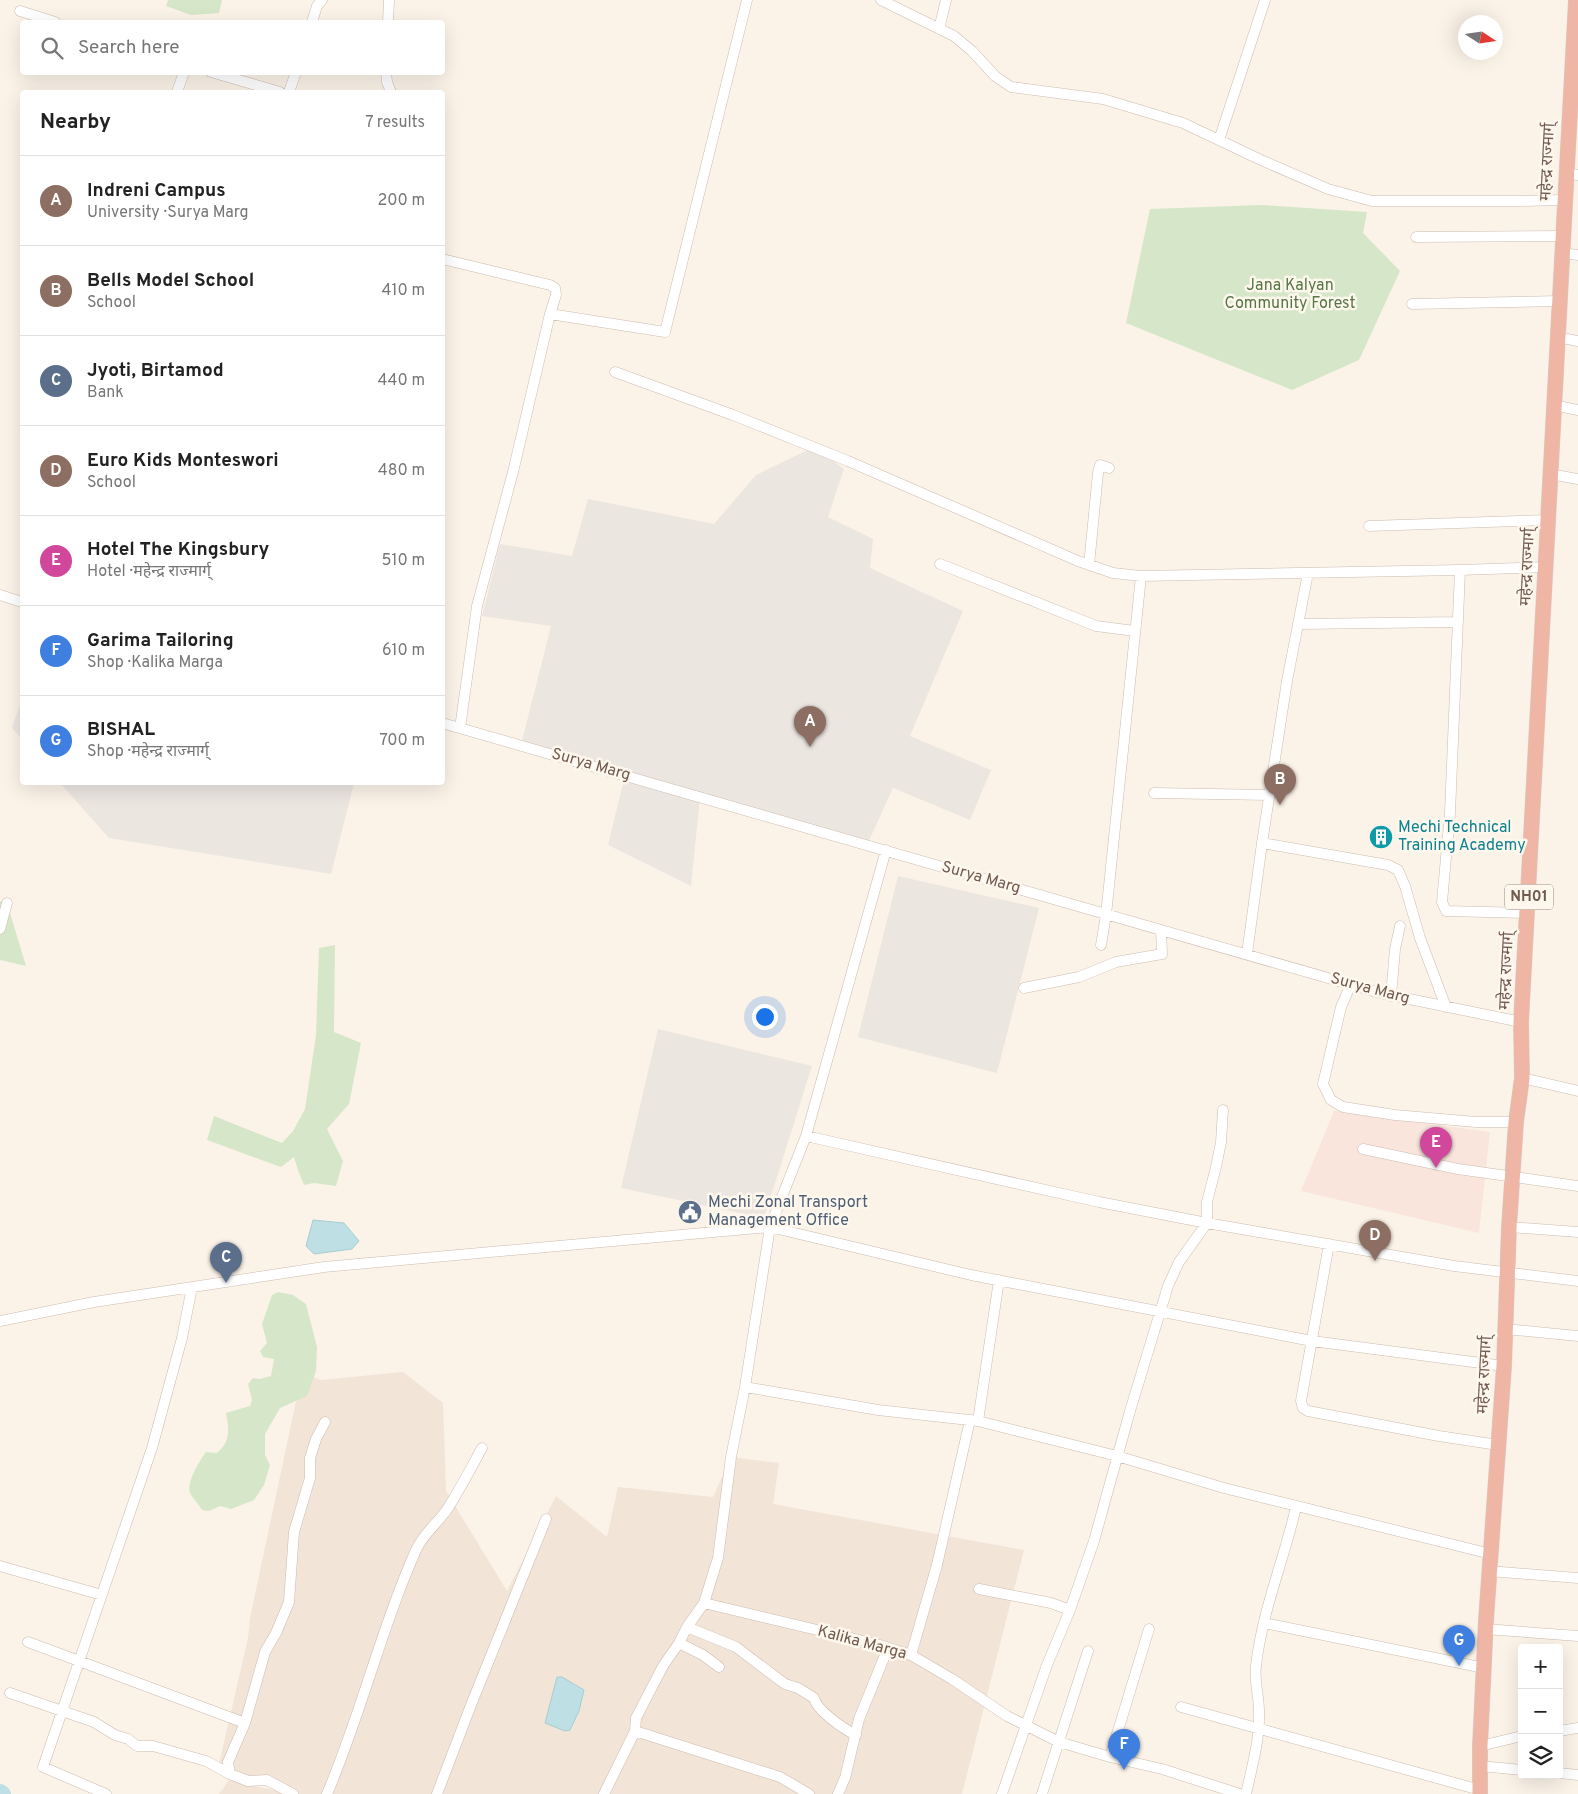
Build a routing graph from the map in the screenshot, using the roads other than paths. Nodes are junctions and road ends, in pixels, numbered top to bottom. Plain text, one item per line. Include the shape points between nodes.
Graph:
1 (322, 0) edge
2 (389, 0) edge
3 (747, 0) edge
4 (881, 0) edge
5 (946, 0) edge
6 (1265, 0) edge
7 (1576, 0) edge
8 (20, 11) dead end
9 (49, 20) edge
10 (313, 20) edge
11 (388, 20) edge
12 (939, 29) junction
13 (183, 75) edge
14 (221, 75) edge
15 (295, 75) edge
16 (386, 75) edge
17 (178, 90) edge
18 (273, 90) edge
19 (290, 90) edge
20 (390, 90) edge
21 (1219, 140) junction
22 (1572, 174) edge
23 (1564, 200) junction
24 (1562, 236) junction
25 (1416, 237) dead end
26 (1562, 253) junction
27 (1578, 256) edge
28 (445, 260) edge
29 (1560, 301) junction
30 (1412, 304) dead end
31 (550, 314) junction
32 (1558, 337) junction
33 (1578, 341) edge
34 (615, 372) dead end
35 (1553, 405) junction
36 (1578, 410) edge
37 (1109, 468) dead end
38 (1550, 474) junction
39 (1578, 479) edge
40 (1548, 520) junction
41 (1369, 526) dead end
42 (940, 564) dead end
43 (1090, 565) junction
44 (1546, 567) junction
45 (1460, 570) junction
46 (1308, 573) junction
47 (1141, 576) junction
48 (0, 595) edge
49 (20, 601) edge
50 (1458, 622) junction
51 (1299, 624) junction
52 (1135, 631) junction
53 (445, 723) edge
54 (460, 728) junction
55 (1154, 792) dead end
56 (1269, 795) junction
57 (1262, 843) junction
58 (886, 850) junction
59 (7, 903) dead end
60 (1528, 913) junction
61 (1106, 915) junction
62 (1400, 926) dead end
63 (0, 929) edge
64 (1161, 930) junction
65 (1101, 944) dead end
66 (1247, 954) junction
67 (1351, 984) junction
68 (1024, 988) dead end
69 (1391, 996) junction
70 (1446, 1007) junction
71 (1521, 1022) junction
72 (1522, 1078) junction
73 (1578, 1091) edge
74 (1223, 1110) dead end
75 (1516, 1122) junction
76 (806, 1136) junction
77 (1363, 1149) dead end
78 (1512, 1176) junction
79 (1578, 1186) edge
80 (1207, 1222) junction
81 (770, 1227) junction
82 (1510, 1227) junction
83 (1578, 1232) edge
84 (1329, 1244) junction
85 (1508, 1273) junction
86 (999, 1280) junction
87 (1578, 1281) edge
88 (192, 1287) junction
89 (1161, 1311) junction
90 (0, 1321) edge
91 (1505, 1329) junction
92 (1578, 1336) edge
93 (1312, 1340) junction
94 (1504, 1366) junction
95 (745, 1387) junction
96 (974, 1420) junction
97 (326, 1422) dead end
98 (1498, 1445) junction
99 (482, 1448) dead end
100 (1117, 1456) junction
101 (1296, 1507) junction
102 (546, 1519) dead end
103 (1490, 1554) junction
104 (0, 1566) edge
105 (1489, 1570) junction
106 (1578, 1578) edge
107 (979, 1589) dead end
108 (102, 1595) junction
109 (704, 1603) junction
110 (1070, 1610) junction
111 (1264, 1623) junction
112 (687, 1627) junction
113 (1149, 1629) dead end
114 (1485, 1629) junction
115 (1578, 1636) edge
116 (28, 1642) dead end
117 (679, 1643) junction
118 (888, 1648) junction
119 (1088, 1651) dead end
120 (911, 1656) junction
121 (79, 1661) junction
122 (719, 1667) dead end
123 (1484, 1668) junction
124 (10, 1693) dead end
125 (1181, 1708) dead end
126 (63, 1710) junction
127 (246, 1723) junction
128 (1026, 1726) junction
129 (1578, 1728) edge
130 (1258, 1729) junction
131 (1563, 1730) edge
132 (636, 1731) junction
133 (856, 1735) junction
134 (1518, 1737) edge
135 (1059, 1742) junction
136 (1480, 1746) junction
137 (1110, 1757) junction
138 (1480, 1766) junction
139 (1518, 1770) edge
140 (1563, 1773) edge
141 (230, 1774) junction
142 (1578, 1774) edge
143 (1480, 1792) edge
144 (106, 1794) edge
145 (293, 1794) edge
146 (327, 1794) edge
147 (437, 1794) edge
148 (604, 1794) edge
149 (809, 1794) edge
150 (838, 1794) edge
151 (1002, 1794) edge
152 (1042, 1794) edge
153 (1240, 1794) edge
154 (1246, 1794) edge

1 - 10 street
2 - 11 street
3 - 31 street via 666,332
4 - 12 street
5 - 12 street
6 - 21 street
7 - 22 highway, महेन्द्र राज्मार्ग् / NH01
8 - 9 street
12 - 21 street via 972,50 995,76 1011,87 1103,99 1183,123
13 - 17 street
14 - 18 street
15 - 19 street
16 - 20 street
21 - 23 street via 1328,189 1372,201
22 - 23 highway, महेन्द्र राज्मार्ग् / NH01
23 - 24 highway, महेन्द्र राज्मार्ग् / NH01
24 - 25 street
24 - 26 highway, महेन्द्र राज्मार्ग् / NH01
26 - 27 street
26 - 29 highway, महेन्द्र राज्मार्ग् / NH01
28 - 31 street via 556,288
29 - 30 street
29 - 32 highway, महेन्द्र राज्मार्ग् / NH01
31 - 54 street via 477,606
32 - 33 street
32 - 35 highway, महेन्द्र राज्मार्ग् / NH01
34 - 43 street via 848,461
35 - 36 street
35 - 38 highway, महेन्द्र राज्मार्ग् / NH01
37 - 43 street via 1100,465 1098,473
38 - 39 street
38 - 40 highway, महेन्द्र राज्मार्ग् / NH01
40 - 41 street
40 - 44 highway, महेन्द्र राज्मार्ग् / NH01
42 - 52 street via 1096,626
43 - 47 street via 1112,573
44 - 45 street
44 - 60 highway, महेन्द्र राज्मार्ग् / NH01
45 - 46 street
45 - 50 street
46 - 47 street
46 - 51 street
47 - 52 street
48 - 49 street
50 - 51 street
50 - 60 street via 1450,813 1442,902 1446,911
51 - 56 street
52 - 61 street
53 - 54 street, Surya Marg
54 - 58 street, Surya Marg
55 - 56 street
56 - 57 street
57 - 66 street
57 - 70 street via 1388,865 1398,870
58 - 61 street, Surya Marg
58 - 76 street
59 - 63 street
60 - 71 highway, महेन्द्र राज्मार्ग् / NH01
61 - 64 street, Surya Marg
61 - 65 street
62 - 69 street
64 - 66 street, Surya Marg
64 - 68 street via 1162,954 1116,962 1079,977
66 - 67 street, Surya Marg
67 - 69 street, Surya Marg
67 - 75 street via 1341,1007 1323,1084 1331,1100 1343,1107 1395,1115
69 - 70 street, Surya Marg
70 - 71 street, Surya Marg
71 - 72 highway, महेन्द्र राज्मार्ग् / NH01
72 - 73 street
72 - 75 highway, महेन्द्र राज्मार्ग् / NH01
74 - 80 street via 1222,1136 1207,1202
75 - 78 highway, महेन्द्र राज्मार्ग् / NH01
76 - 80 street via 1099,1202
76 - 81 street
77 - 78 street via 1458,1170
78 - 79 street
78 - 82 highway, महेन्द्र राज्मार्ग् / NH01
80 - 84 street
80 - 89 street via 1179,1262
81 - 86 street
81 - 88 street via 324,1267
81 - 95 street
82 - 83 street
82 - 85 highway, महेन्द्र राज्मार्ग् / NH01
84 - 85 street
84 - 93 street
85 - 87 street
85 - 91 highway, महेन्द्र राज्मार्ग् / NH01
86 - 89 street
86 - 96 street
88 - 90 street
88 - 108 street via 182,1338 152,1448
89 - 93 street
89 - 100 street
91 - 92 street
91 - 94 highway, महेन्द्र राज्मार्ग् / NH01
93 - 94 street
93 - 98 street via 1301,1401 1308,1412
94 - 98 highway, महेन्द्र राज्मार्ग् / NH01
95 - 96 street via 878,1410
95 - 109 street via 731,1457 718,1558
96 - 100 street
96 - 120 street via 938,1566
97 - 127 street via 310,1458 310,1478 294,1532 289,1602 265,1652
98 - 103 highway, महेन्द्र राज्मार्ग् / NH01
99 - 146 street via 448,1507 416,1550
100 - 101 street
100 - 110 street via 1094,1540
101 - 103 street
101 - 111 street
102 - 147 street
103 - 105 highway, महेन्द्र राज्मार्ग् / NH01
104 - 108 street
105 - 106 street
105 - 114 highway, महेन्द्र राज्मार्ग् / NH01
107 - 110 street via 1051,1603
108 - 121 street
109 - 112 street
109 - 118 street, Kalika Marga
110 - 128 street
111 - 123 street
111 - 130 street via 1255,1668
112 - 117 street
112 - 133 street via 736,1647 785,1684 814,1698 815,1705
113 - 137 street
114 - 115 street
114 - 123 highway, महेन्द्र राज्मार्ग् / NH01
116 - 121 street
117 - 122 street
117 - 132 street via 662,1666 636,1718
118 - 120 street, Kalika Marga
118 - 133 street via 859,1719
119 - 135 street
120 - 128 street, Kalika Marga
121 - 126 street
121 - 127 street
123 - 136 highway, महेन्द्र राज्मार्ग् / NH01
124 - 126 street
125 - 130 street
126 - 141 street via 94,1722 137,1746 153,1746 206,1761
126 - 144 street via 43,1767
127 - 141 street via 228,1762
128 - 135 street, Kalika Marga
128 - 151 street
129 - 131 street
130 - 143 street
130 - 154 street
132 - 148 street
132 - 149 street via 780,1777
133 - 150 street
134 - 136 street
135 - 137 street, Kalika Marga
135 - 152 street
136 - 138 highway, महेन्द्र राज्मार्ग् / NH01
137 - 153 street, Kalika Marga via 1162,1769
138 - 139 street
138 - 143 highway, महेन्द्र राज्मार्ग् / NH01
140 - 142 street
141 - 145 street via 248,1781 268,1780

